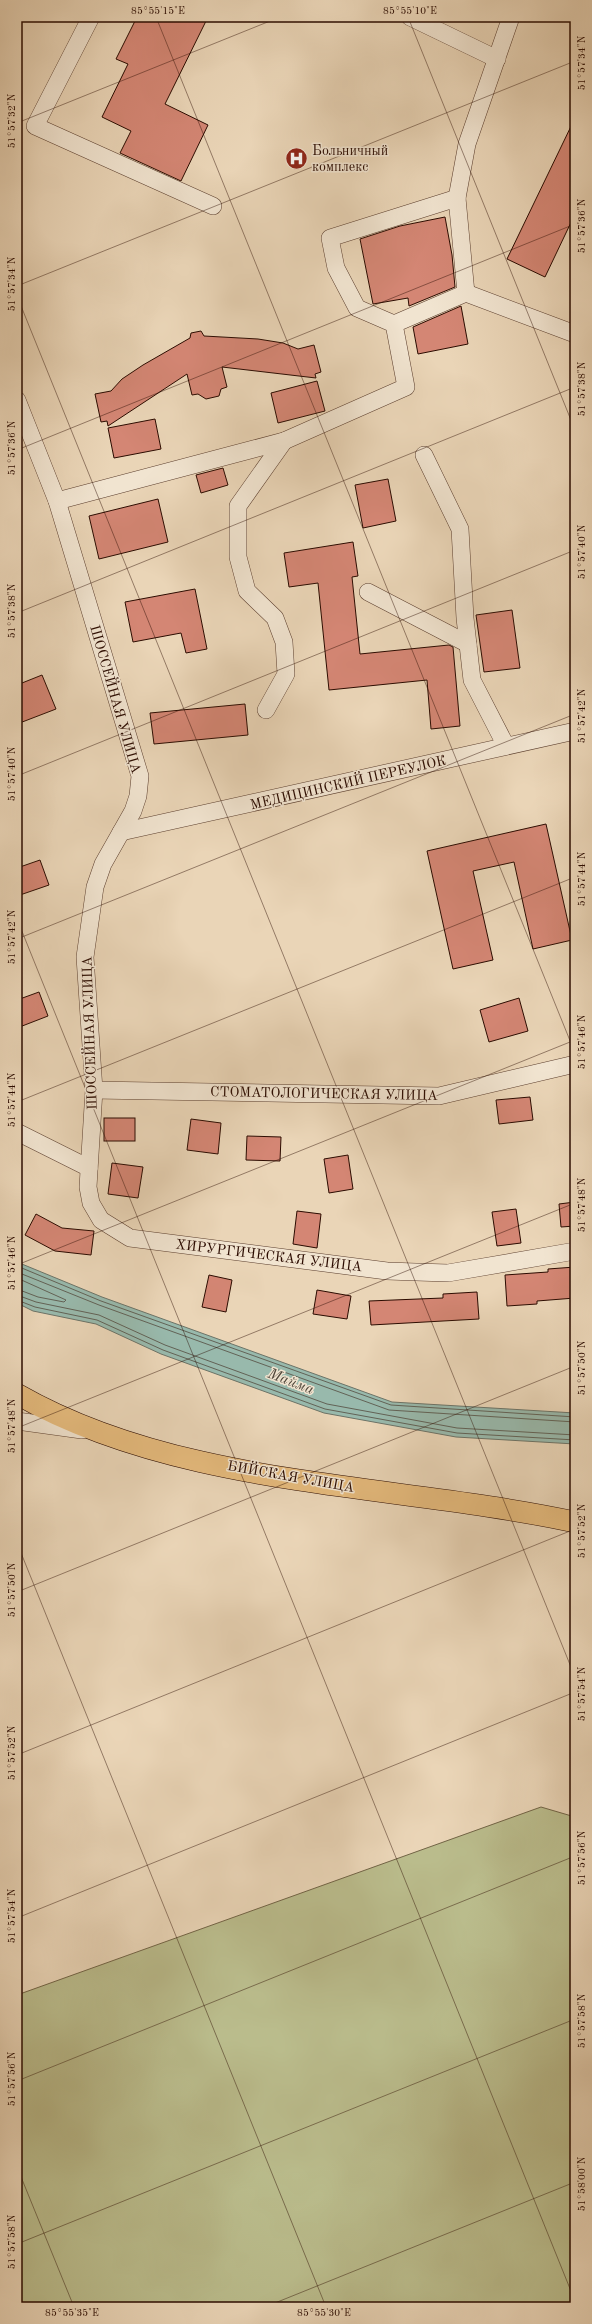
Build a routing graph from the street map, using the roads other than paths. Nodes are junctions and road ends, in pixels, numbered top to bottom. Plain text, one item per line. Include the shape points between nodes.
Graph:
1 (91, 17) edge
2 (410, 17) edge
3 (511, 17) edge
4 (497, 59) junction
5 (457, 198) junction
6 (213, 206) dead end
7 (466, 293) junction
8 (394, 324) junction
9 (575, 334) edge
10 (17, 400) edge
11 (284, 441) junction
12 (424, 455) dead end
13 (57, 501) junction
14 (368, 592) dead end
15 (468, 644) junction
16 (266, 710) dead end
17 (575, 731) edge
18 (506, 746) junction
19 (121, 832) junction
20 (575, 1064) edge
21 (94, 1090) junction
22 (17, 1132) edge
23 (89, 1168) junction
24 (575, 1251) edge
25 (17, 1394) edge
26 (17, 1422) edge
27 (91, 1431) junction
28 (575, 1522) edge

1 - 6 street via 35,126
2 - 4 street
3 - 4 street
4 - 5 street via 468,144
5 - 7 street
5 - 8 street via 330,238 336,268 357,308
7 - 8 street
7 - 9 street
8 - 11 street via 406,387
10 - 13 street, ШОССЕЙНАЯ УЛИЦА
11 - 13 street
11 - 16 street via 238,506 238,557 247,591 275,618 284,642 286,674
12 - 15 street via 460,529
13 - 19 street, ШОССЕЙНАЯ УЛИЦА via 140,776 133,811
14 - 15 street
15 - 18 street via 472,680
17 - 18 street, МЕДИЦИНСКИЙ ПЕРЕУЛОК
18 - 19 street, МЕДИЦИНСКИЙ ПЕРЕУЛОК
19 - 21 street, ШОССЕЙНАЯ УЛИЦА via 103,864 95,887 85,956
20 - 21 street, СТОМАТОЛОГИЧЕСКАЯ УЛИЦА via 439,1096
21 - 23 street, ШОССЕЙНАЯ УЛИЦА
22 - 23 street
23 - 24 street, ХИРУРГИЧЕСКАЯ УЛИЦА via 88,1187 91,1203 101,1220 130,1238 387,1271 416,1272 448,1272
25 - 27 main road, БИЙСКАЯ УЛИЦА
26 - 27 street
27 - 28 main road, БИЙСКАЯ УЛИЦА via 153,1450 274,1475

